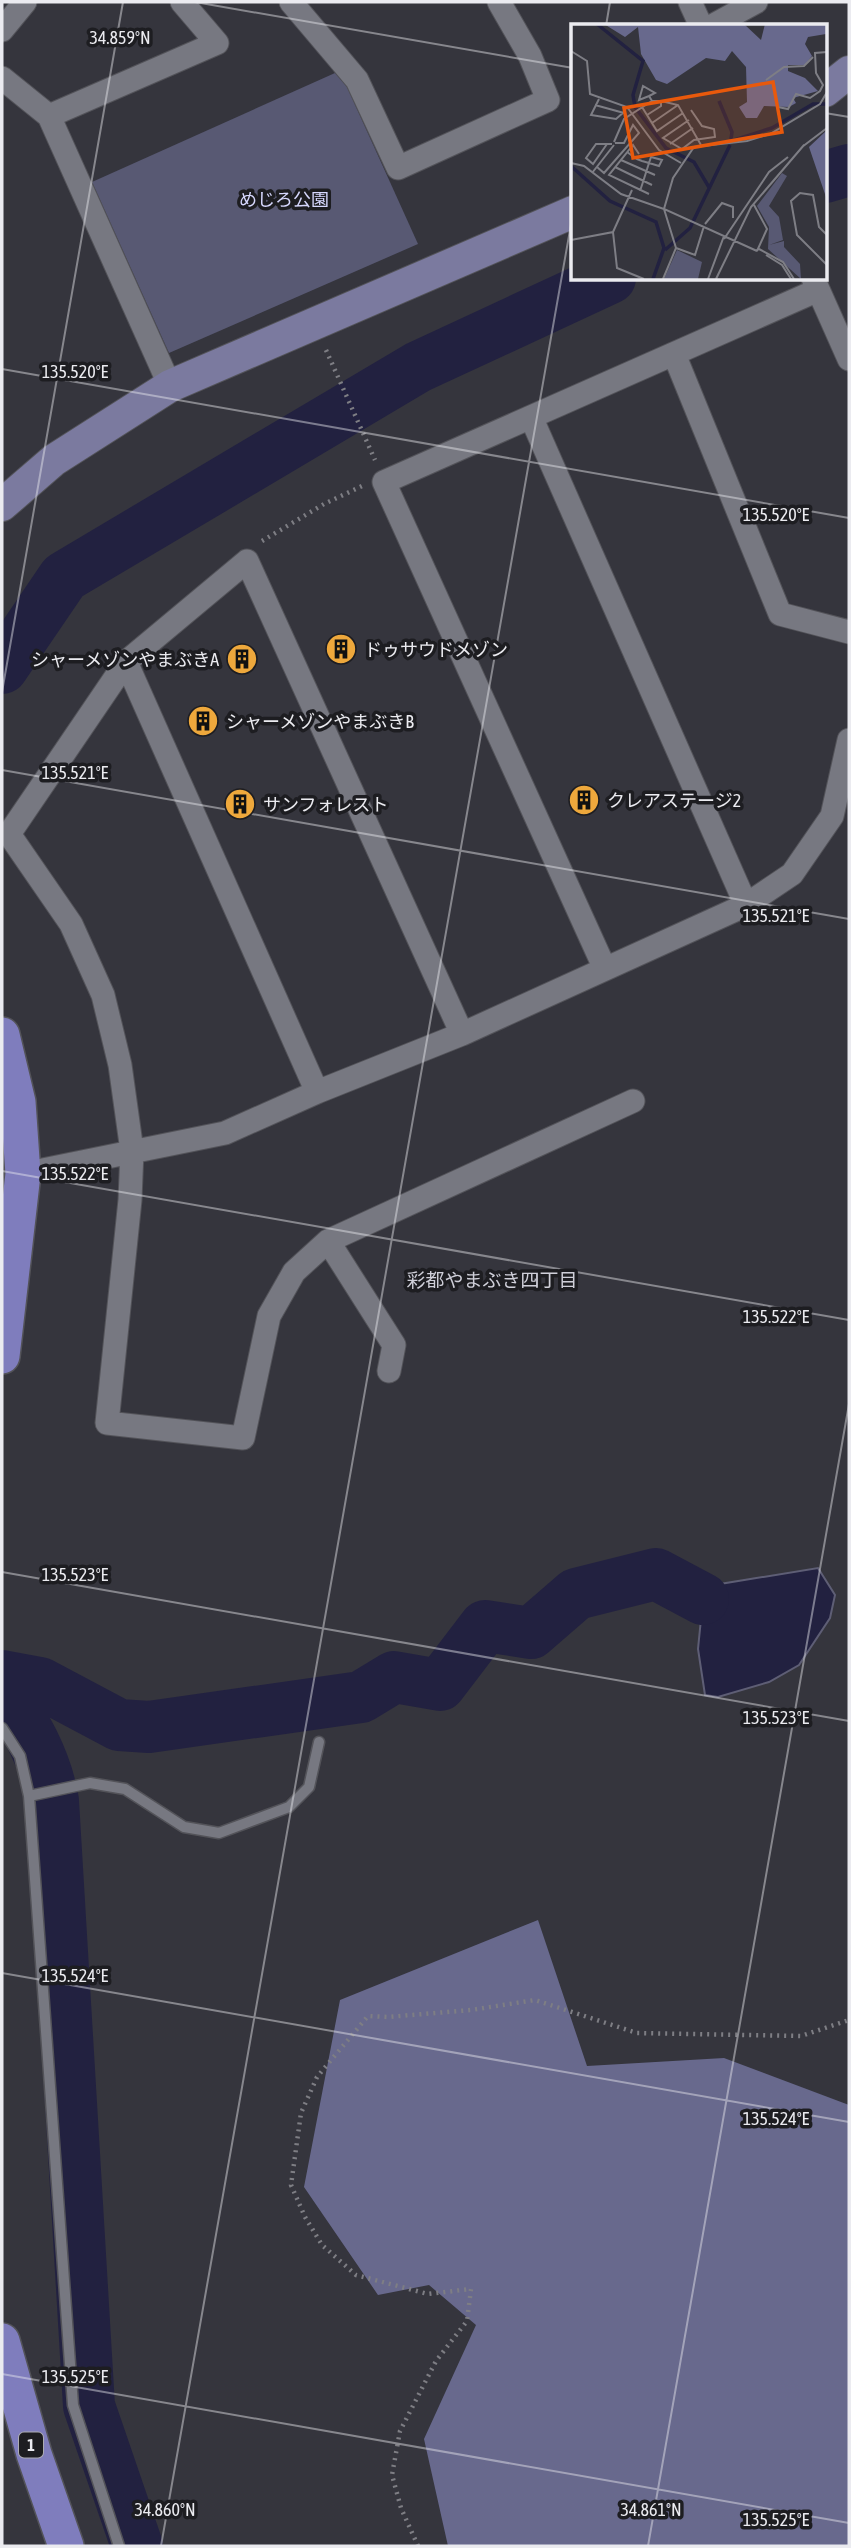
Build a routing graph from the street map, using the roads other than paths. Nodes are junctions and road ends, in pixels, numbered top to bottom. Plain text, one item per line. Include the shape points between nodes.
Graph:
1 (25, 2) edge
2 (182, 2) edge
3 (291, 2) edge
4 (499, 2) edge
5 (691, 2) edge
6 (756, 2) edge
7 (700, 24) edge
8 (716, 24) edge
9 (2, 30) edge
10 (849, 72) edge
11 (2, 78) edge
12 (826, 90) edge
13 (49, 116) junction
14 (571, 213) edge
15 (816, 284) edge
16 (674, 355) junction
17 (849, 359) edge
18 (170, 386) junction
19 (531, 417) junction
20 (2, 505) edge
21 (849, 632) edge
22 (126, 662) junction
23 (849, 740) edge
24 (746, 905) junction
25 (605, 969) junction
26 (462, 1034) junction
27 (2, 1035) edge
28 (317, 1092) junction
29 (633, 1101) dead end
30 (132, 1151) junction
31 (23, 1174) junction
32 (328, 1241) junction
33 (2, 1356) edge
34 (389, 1371) dead end
35 (2, 1728) edge
36 (319, 1742) dead end
37 (31, 1795) junction
38 (2, 2341) edge
39 (66, 2546) edge
40 (119, 2546) edge

1 - 9 street
2 - 13 street via 217,43
3 - 4 street via 357,80 398,168 548,100 530,56
5 - 7 street
6 - 8 street
10 - 12 street
11 - 13 street
13 - 18 street
14 - 18 street
15 - 16 street
15 - 17 street
16 - 19 street
16 - 21 street via 780,614
18 - 20 street via 54,460
19 - 24 street
19 - 25 street via 384,482
22 - 26 street via 247,561
22 - 28 street
22 - 30 street via 9,834 71,923 103,995 120,1065
23 - 24 street via 832,816 792,874
24 - 25 street
25 - 26 street
26 - 28 street
27 - 31 main road via 18,1102
28 - 30 street via 225,1133
29 - 32 street
30 - 31 street
30 - 32 street via 107,1423 243,1438 269,1316 294,1272
31 - 33 main road
32 - 34 street via 394,1345
35 - 37 lane via 20,1756
36 - 37 lane via 309,1787 289,1807 219,1833 184,1827 125,1789 90,1783
37 - 40 lane via 73,2405
38 - 39 main road, 1

